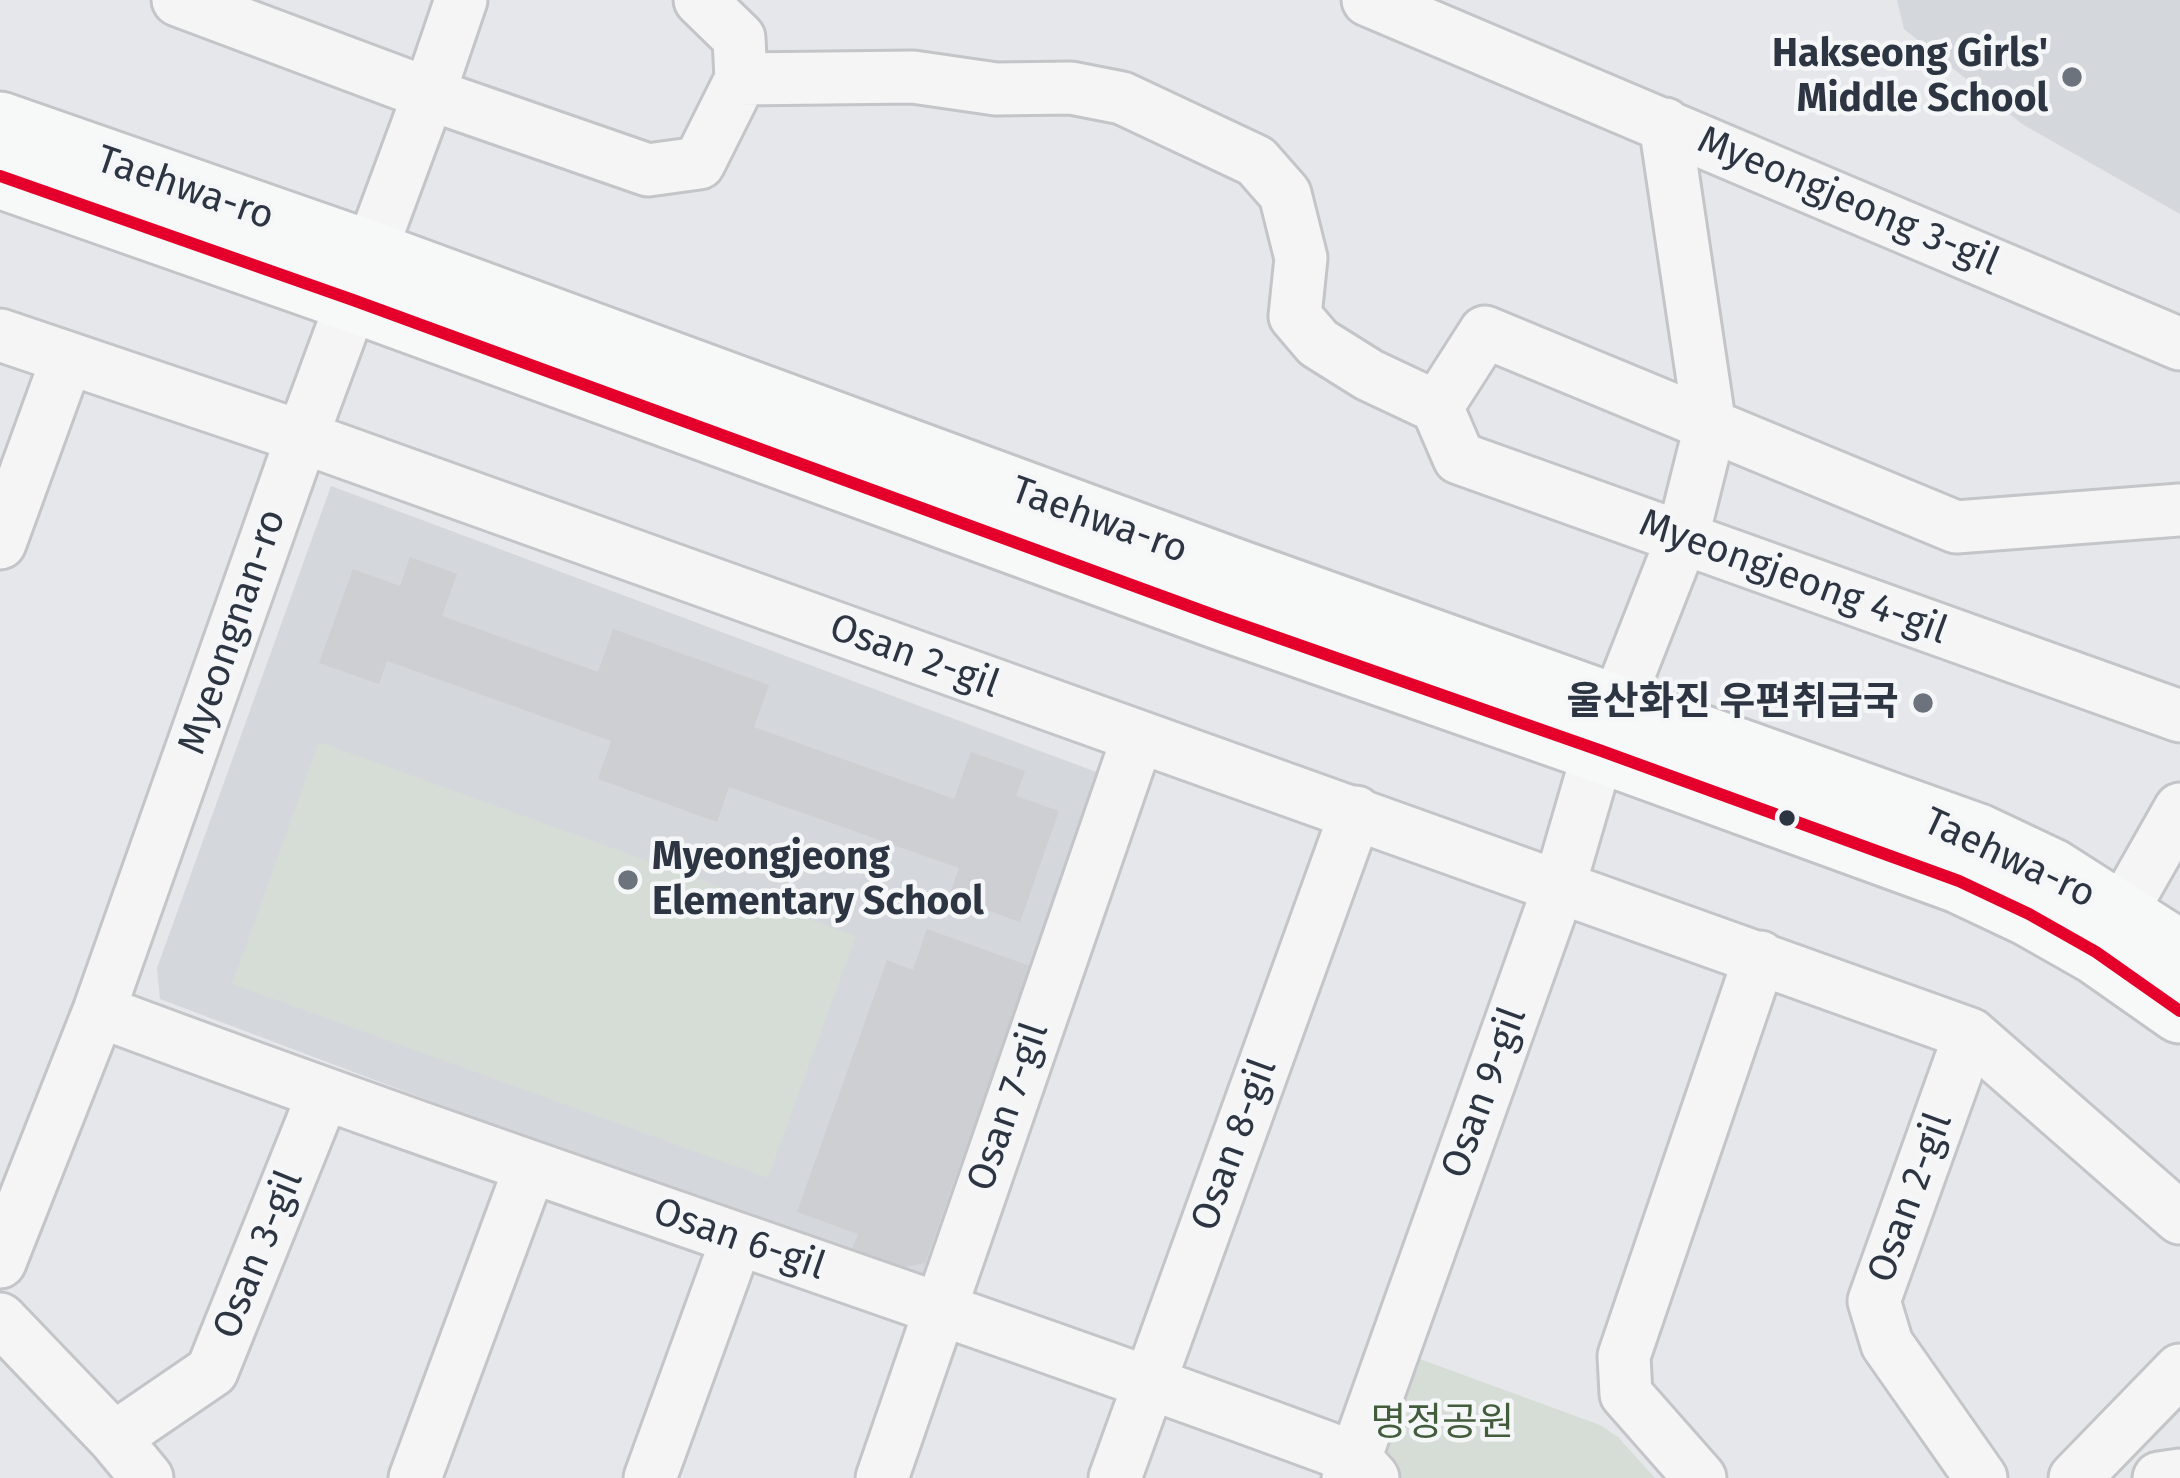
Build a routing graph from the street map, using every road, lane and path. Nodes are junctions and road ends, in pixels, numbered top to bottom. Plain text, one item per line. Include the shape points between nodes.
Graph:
1 (461, 0) edge
2 (700, 0) edge
3 (1368, 0) edge
4 (192, 2) edge
5 (741, 80) junction
6 (429, 94) junction
7 (0, 124) edge
8 (1666, 124) junction
9 (0, 176) edge
10 (361, 277) junction
11 (0, 335) edge
12 (2180, 344) edge
13 (67, 359) junction
14 (1437, 406) junction
15 (1711, 427) junction
16 (302, 437) junction
17 (2180, 510) edge
18 (1682, 539) junction
19 (0, 543) edge
20 (2180, 716) edge
21 (1608, 728) junction
22 (1138, 737) junction
23 (2180, 809) edge
24 (1356, 812) junction
25 (1559, 887) junction
26 (2121, 913) junction
27 (2180, 953) edge
28 (1760, 957) junction
29 (99, 1011) junction
30 (2180, 1011) edge
31 (1970, 1034) junction
32 (323, 1095) junction
33 (530, 1168) junction
34 (2180, 1218) edge
35 (737, 1238) junction
36 (0, 1262) edge
37 (939, 1308) junction
38 (0, 1319) edge
39 (2180, 1370) edge
40 (1148, 1381) junction
41 (2180, 1392) edge
42 (2135, 1416) junction
43 (114, 1438) junction
44 (1359, 1471) edge
45 (2180, 1475) edge
46 (148, 1478) edge
47 (416, 1478) edge
48 (650, 1478) edge
49 (882, 1478) edge
50 (1115, 1478) edge
51 (1700, 1478) edge
52 (1982, 1478) edge
53 (2075, 1478) edge
54 (2159, 1478) edge

1 - 6 street, Myeongnan-ro
2 - 5 street via 739,38
3 - 8 street
4 - 6 street
5 - 6 street via 699,164 648,170
5 - 14 street via 913,76 1122,98 1256,161 1285,194 1301,258 1294,316 1318,343
6 - 10 street, Myeongnan-ro
7 - 10 main road, Taehwa-ro
8 - 12 street, Myeongjeong 3-gil
8 - 15 street, Myeongjeong 3-gil
9 - 10 main road, Taehwa-ro
10 - 16 street, Myeongnan-ro
10 - 21 main road, Taehwa-ro via 1258,579
11 - 13 street, Osan 2-gil
13 - 16 street, Osan 2-gil
13 - 19 street
14 - 15 street via 1484,332
14 - 18 street, Myeongjeong 4-gil via 1460,458
15 - 17 street via 1956,527
15 - 18 street, Myeongjeong 3-gil
16 - 22 street, Osan 2-gil
16 - 29 street, Myeongnan-ro
18 - 20 street, Myeongjeong 4-gil
18 - 21 street, Myeongjeong 3-gil
21 - 25 street, Osan 9-gil
21 - 26 main road, Taehwa-ro via 1978,836
21 - 30 main road, Taehwa-ro via 2029,914
22 - 24 street, Osan 2-gil
22 - 37 street, Osan 7-gil
23 - 26 street
24 - 25 street, Osan 2-gil
24 - 40 street, Osan 8-gil
25 - 28 street, Osan 2-gil
25 - 44 street, Osan 9-gil
26 - 27 main road, Taehwa-ro
28 - 31 street, Osan 2-gil
28 - 51 street via 1624,1356 1626,1394
29 - 32 street, Osan 6-gil
29 - 36 street, Myeongnan-ro
31 - 34 street, Osan 2-gil
31 - 52 street, Osan 2-gil via 1874,1301 1887,1344
32 - 33 street, Osan 6-gil
32 - 43 street, Osan 3-gil via 212,1371
33 - 35 street, Osan 6-gil
33 - 47 street
35 - 37 street, Osan 6-gil
35 - 48 street
37 - 40 street, Osan 6-gil
37 - 49 street, Osan 7-gil
38 - 43 street
39 - 42 street
40 - 44 street, Osan 6-gil
40 - 50 street, Osan 8-gil
41 - 42 street
42 - 53 street
43 - 46 street
45 - 54 street

